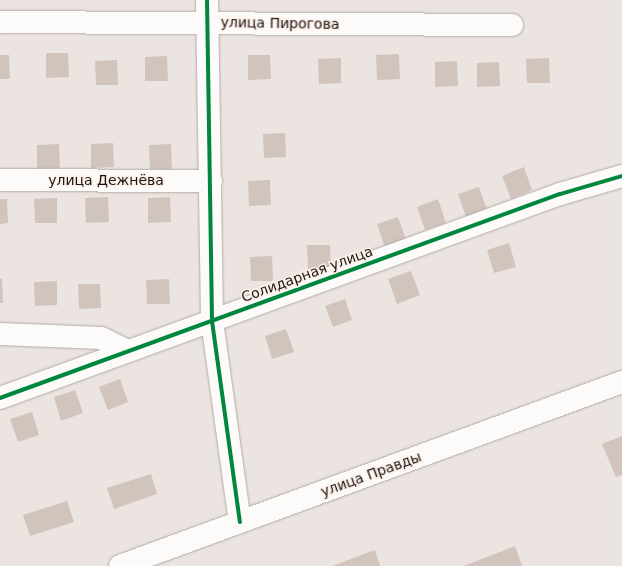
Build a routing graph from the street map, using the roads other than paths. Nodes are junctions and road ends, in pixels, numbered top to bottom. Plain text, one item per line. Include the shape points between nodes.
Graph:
1 (207, 0) edge
2 (0, 22) edge
3 (207, 22) junction
4 (512, 25) dead end
5 (622, 176) edge
6 (0, 180) edge
7 (211, 181) junction
8 (212, 321) junction
9 (0, 334) edge
10 (128, 351) junction
11 (622, 382) edge
12 (0, 398) edge
13 (240, 522) junction
14 (120, 566) edge

1 - 3 street
2 - 3 street, улица Пирогова
3 - 4 street, улица Пирогова
3 - 7 street
5 - 8 street, Солидарная улица via 560,194
6 - 7 street, улица Дежнёва
7 - 8 street
8 - 10 street, Солидарная улица
8 - 13 street
9 - 10 street via 100,338
10 - 12 street, Солидарная улица
11 - 13 street, улица Правды
13 - 14 street, улица Правды

